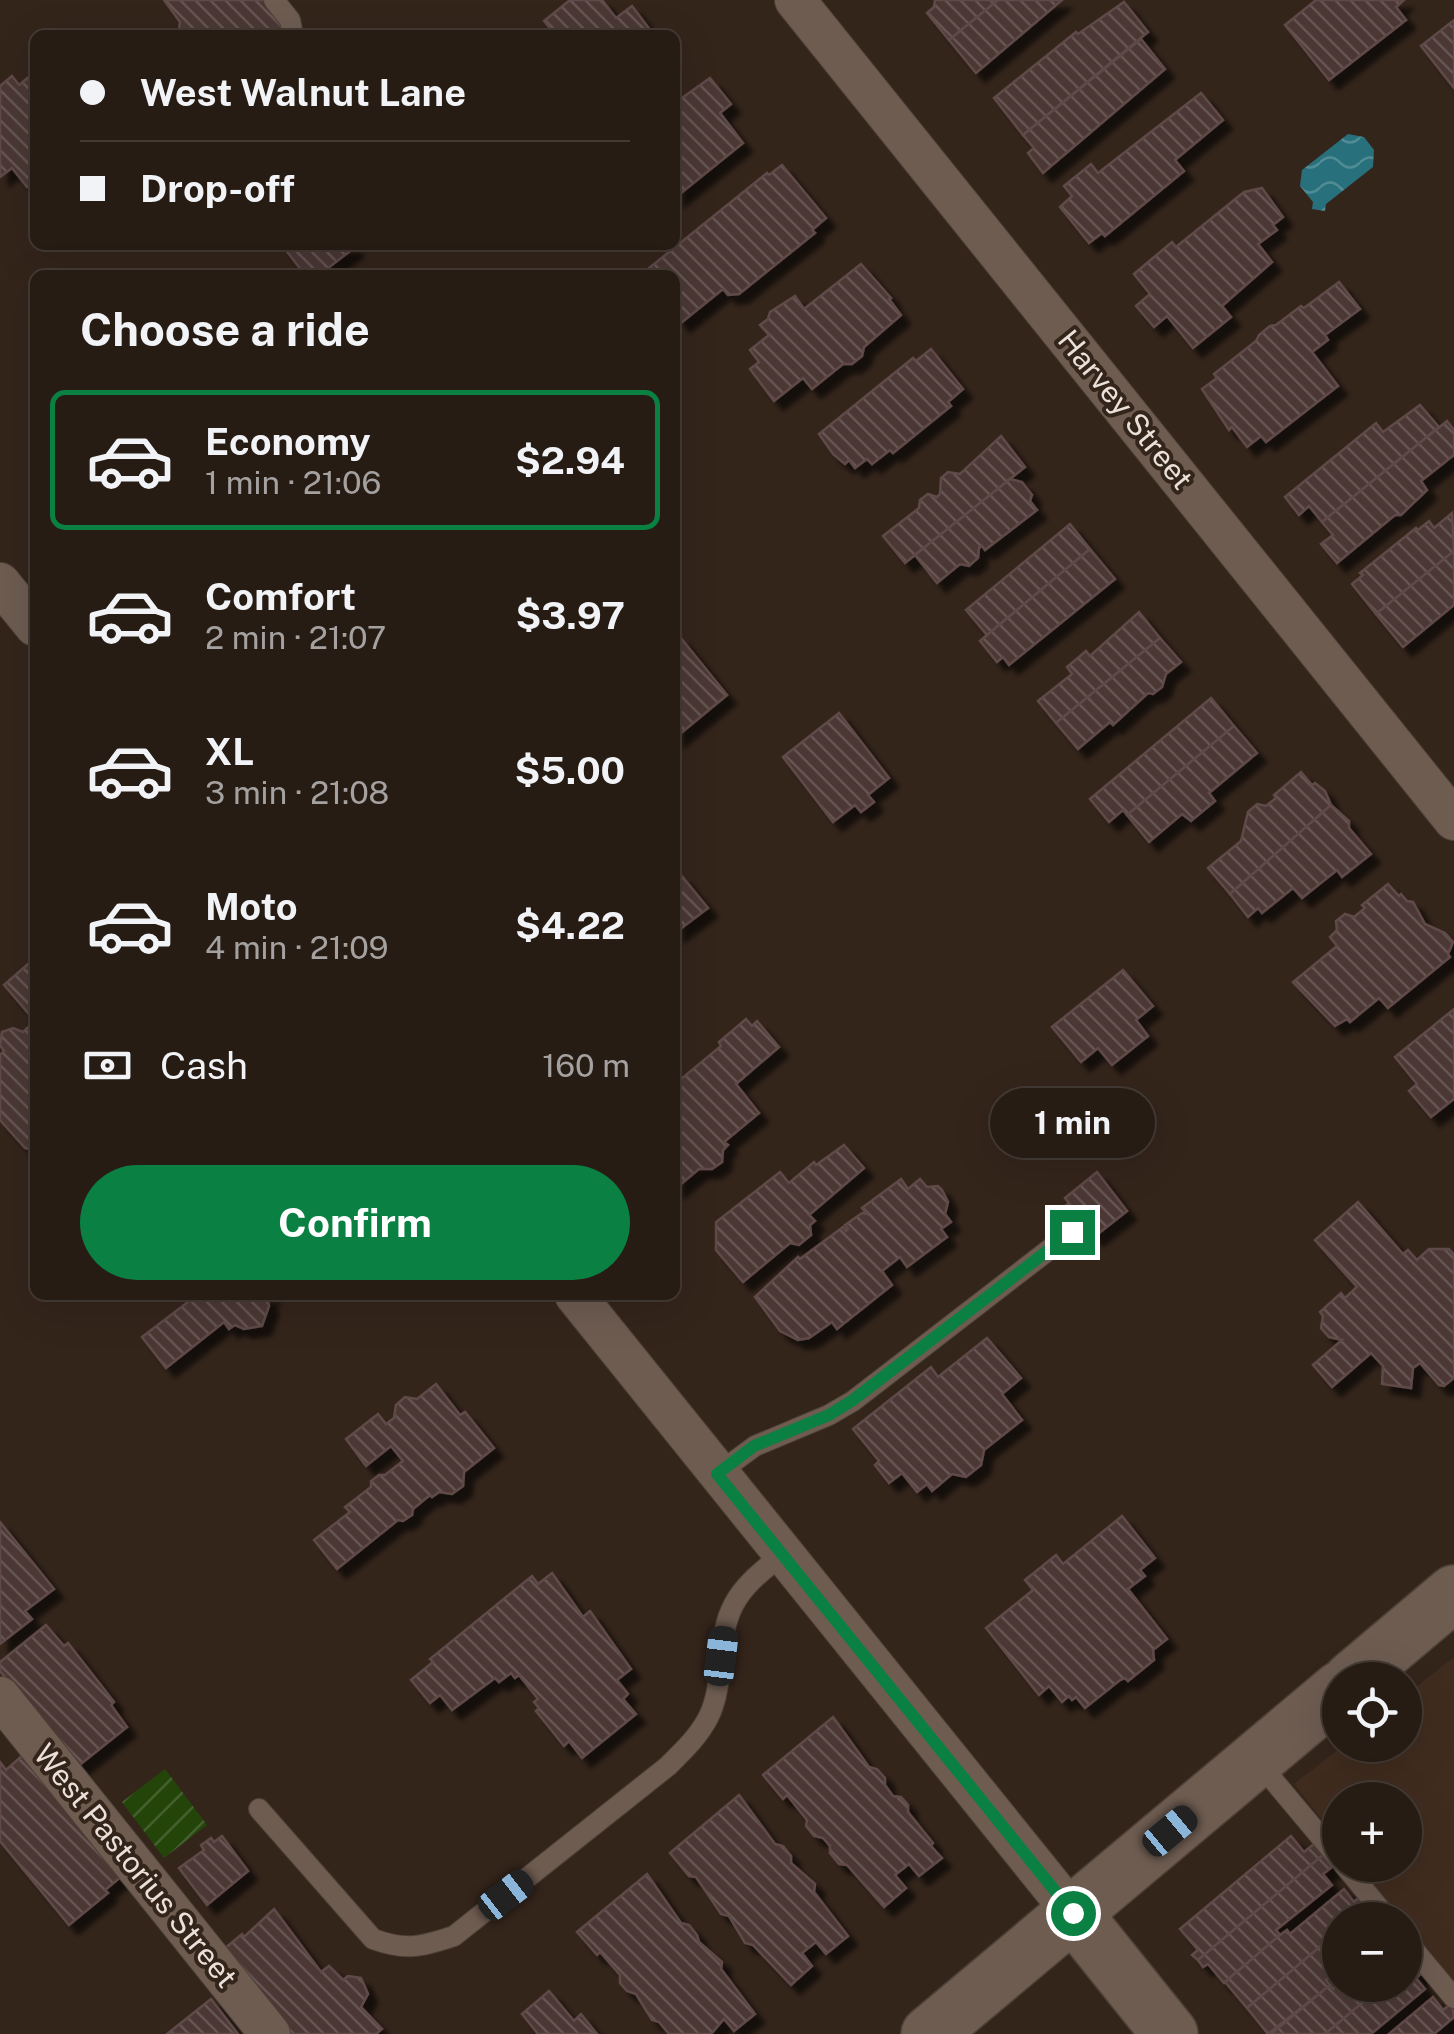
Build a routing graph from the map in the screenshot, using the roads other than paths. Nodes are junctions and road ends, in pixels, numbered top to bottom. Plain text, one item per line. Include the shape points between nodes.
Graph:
1 (274, 0) edge
2 (795, 0) edge
3 (292, 30) edge
4 (0, 583) edge
5 (30, 620) edge
6 (1454, 820) edge
7 (1072, 1232) dead end
8 (579, 1300) edge
9 (717, 1474) junction
10 (782, 1554) junction
11 (1454, 1593) edge
12 (1372, 1662) edge
13 (0, 1697) edge
14 (1322, 1704) edge
15 (1256, 1760) junction
16 (259, 1809) dead end
17 (1322, 1839) edge
18 (1358, 1882) edge
19 (1375, 1902) edge
20 (1073, 1913) junction
21 (1422, 1959) edge
22 (1454, 1998) edge
23 (270, 2034) edge
24 (929, 2034) edge
25 (1170, 2034) edge

1 - 3 lane
2 - 6 street, Harvey Street
4 - 5 street
7 - 9 lane via 853,1400 754,1446
8 - 9 street
9 - 10 street
10 - 16 lane via 732,1606 710,1716 694,1740 454,1936 397,1948 374,1939
10 - 20 street
11 - 12 main road
13 - 23 street, West Pastorius Street
14 - 15 main road
15 - 17 lane
15 - 20 main road
18 - 19 lane
20 - 24 main road
20 - 25 main road
21 - 22 lane

